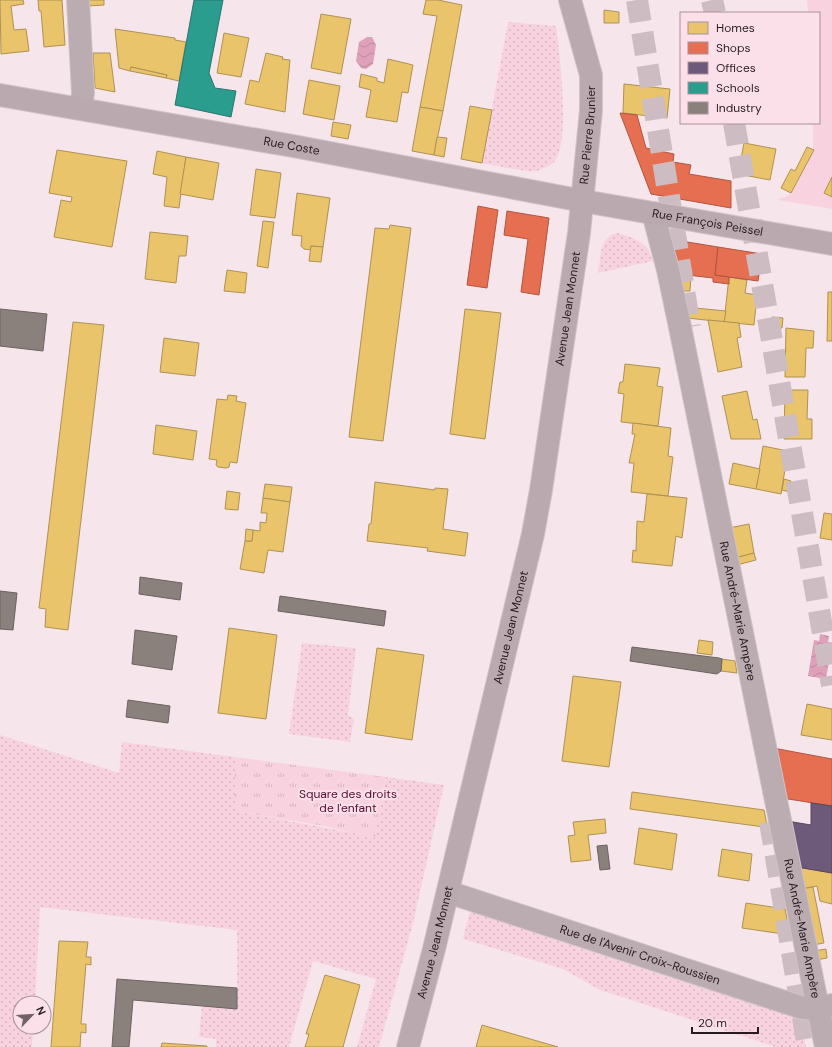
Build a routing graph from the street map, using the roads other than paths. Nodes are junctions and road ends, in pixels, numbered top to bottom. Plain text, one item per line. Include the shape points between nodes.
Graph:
1 (78, 0) edge
2 (570, 0) edge
3 (0, 94) edge
4 (81, 109) junction
5 (583, 201) junction
6 (653, 213) junction
7 (832, 244) edge
8 (448, 892) junction
9 (826, 1007) edge
10 (408, 1047) edge
11 (826, 1047) edge

1 - 4 street via 83,93
2 - 5 street, Rue Pierre Brunier via 591,75 591,110
3 - 4 street, Rue Coste
4 - 5 street, Rue Coste
5 - 6 street, Rue François Peissel
5 - 8 street, Avenue Jean Monnet via 542,490
6 - 7 street, Rue François Peissel
6 - 9 street, Rue André-Marie Ampère via 668,270
8 - 9 street, Rue de l'Avenir Croix-Roussien via 803,1008
8 - 10 street, Avenue Jean Monnet
9 - 11 street, Rue André-Marie Ampère

